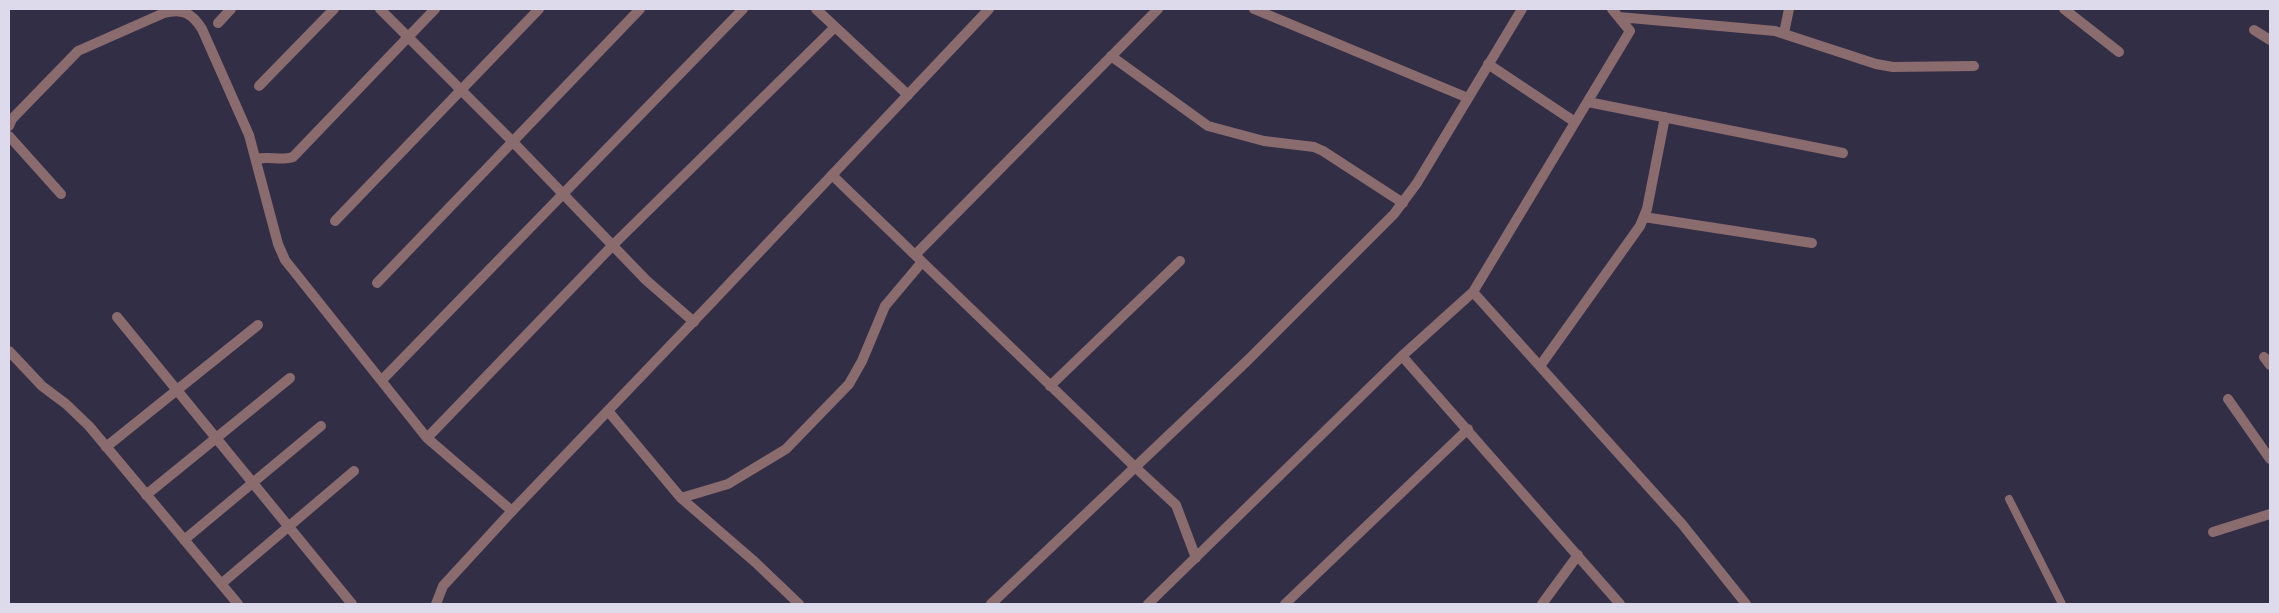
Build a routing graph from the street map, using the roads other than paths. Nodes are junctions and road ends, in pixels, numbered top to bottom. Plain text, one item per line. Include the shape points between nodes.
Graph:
1 (231, 9) edge
2 (334, 9) edge
3 (380, 9) edge
4 (435, 9) edge
5 (539, 9) edge
6 (640, 9) edge
7 (743, 9) edge
8 (816, 9) edge
9 (989, 9) edge
10 (1158, 9) edge
11 (1254, 9) edge
12 (1522, 9) edge
13 (1612, 9) edge
14 (1790, 9) edge
15 (2064, 9) edge
16 (1619, 17) junction
17 (218, 23) dead end
18 (835, 27) junction
19 (2254, 30) dead end
20 (1784, 33) junction
21 (408, 37) junction
22 (2270, 40) edge
23 (2119, 52) dead end
24 (1111, 56) junction
25 (1488, 64) junction
26 (1974, 66) dead end
27 (259, 86) dead end
28 (462, 90) junction
29 (908, 95) junction
30 (1468, 98) junction
31 (1588, 102) junction
32 (1665, 117) junction
33 (1576, 122) junction
34 (9, 126) edge
35 (9, 136) edge
36 (512, 140) junction
37 (1843, 154) dead end
38 (256, 159) junction
39 (832, 175) junction
40 (61, 194) dead end
41 (564, 194) junction
42 (1403, 203) junction
43 (1644, 217) junction
44 (335, 221) dead end
45 (1812, 243) dead end
46 (613, 245) junction
47 (919, 259) junction
48 (1180, 261) dead end
49 (377, 283) dead end
50 (1473, 292) junction
51 (117, 317) dead end
52 (694, 322) junction
53 (258, 325) dead end
54 (9, 351) edge
55 (1402, 356) junction
56 (1540, 366) junction
57 (290, 378) dead end
58 (382, 380) junction
59 (1050, 386) junction
60 (176, 390) junction
61 (2228, 399) dead end
62 (608, 411) junction
63 (321, 426) dead end
64 (1468, 429) junction
65 (215, 438) junction
66 (427, 438) junction
67 (106, 447) junction
68 (2270, 459) edge
69 (1135, 467) junction
70 (354, 471) dead end
71 (252, 482) junction
72 (146, 495) junction
73 (681, 498) junction
74 (2009, 499) dead end
75 (512, 511) junction
76 (2270, 514) edge
77 (288, 526) junction
78 (2213, 532) dead end
79 (184, 540) junction
80 (1578, 555) junction
81 (1196, 558) junction
82 (221, 584) junction
83 (238, 604) edge
84 (352, 604) edge
85 (436, 604) edge
86 (799, 604) edge
87 (991, 604) edge
88 (1148, 604) edge
89 (1285, 604) edge
90 (1542, 604) edge
91 (1620, 604) edge
92 (1746, 604) edge
93 (2062, 604) edge

1 - 17 street
2 - 27 street
3 - 21 street
4 - 21 street
5 - 28 street
6 - 36 street
7 - 41 street
8 - 18 street
9 - 29 street
10 - 24 street
11 - 30 street
12 - 25 street
13 - 16 street
14 - 20 street
15 - 23 street
16 - 20 street
16 - 31 street via 1630,31
18 - 29 street
18 - 46 street
19 - 22 street
20 - 26 street via 1893,67
21 - 28 street
21 - 38 street via 293,157
24 - 42 street via 1208,126 1264,141 1314,147
24 - 47 street
25 - 30 street
25 - 33 street
28 - 36 street
28 - 44 street
29 - 39 street
30 - 42 street
31 - 32 street
31 - 33 street
32 - 37 street
32 - 43 street
33 - 50 street
34 - 38 street via 12,119 78,51 164,13 179,11 192,16 202,29 249,135
35 - 40 street
36 - 41 street
36 - 49 street
38 - 58 street via 281,252
39 - 47 street
39 - 52 street
41 - 46 street
41 - 58 street
42 - 69 street via 1255,353
43 - 45 street
43 - 56 street
46 - 52 street via 646,280
46 - 66 street
47 - 59 street
47 - 73 street via 885,306 849,384 786,449 728,484
48 - 59 street
50 - 55 street
50 - 56 street
51 - 60 street
52 - 62 street
53 - 60 street
54 - 67 street via 42,386 77,414
55 - 64 street
55 - 81 street
56 - 92 street via 1682,524
57 - 65 street
58 - 66 street
59 - 69 street
60 - 65 street
60 - 67 street
61 - 68 street
62 - 73 street
62 - 75 street
63 - 71 street
64 - 80 street
64 - 89 street
65 - 71 street
65 - 72 street
66 - 75 street
67 - 72 street
69 - 81 street via 1176,505
69 - 87 street
70 - 77 street
71 - 77 street
71 - 79 street
72 - 79 street
73 - 86 street
74 - 93 lane
75 - 85 street via 443,586
76 - 78 street
77 - 82 street
77 - 84 street
79 - 82 street
80 - 90 street
80 - 91 street
81 - 88 street
82 - 83 street

